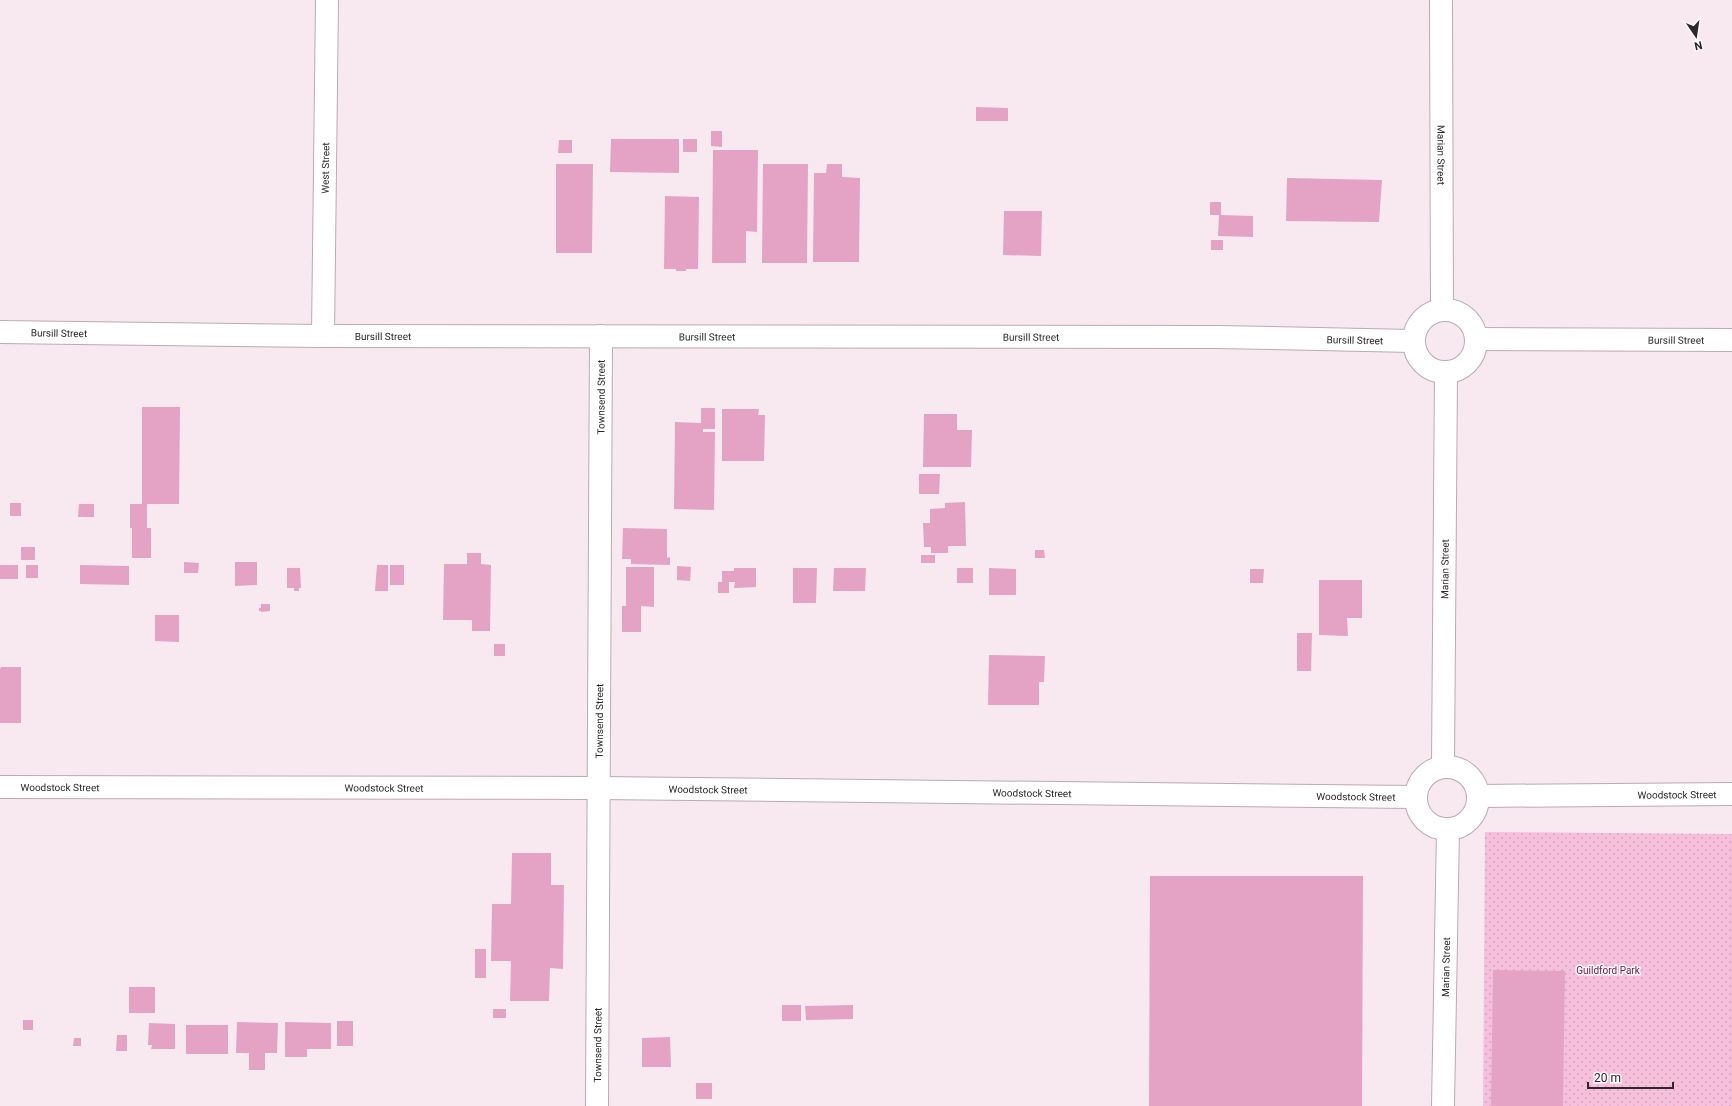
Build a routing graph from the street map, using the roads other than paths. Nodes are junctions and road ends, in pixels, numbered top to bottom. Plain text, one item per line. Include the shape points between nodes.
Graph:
1 (327, 0) edge
2 (1441, 0) edge
3 (1442, 310) junction
4 (0, 332) edge
5 (324, 336) junction
6 (600, 336) junction
7 (1476, 339) junction
8 (1732, 340) edge
9 (1413, 341) junction
10 (1446, 372) junction
11 (1443, 766) junction
12 (0, 787) edge
13 (598, 788) junction
14 (1732, 794) edge
15 (1478, 796) junction
16 (1415, 797) junction
17 (1448, 829) junction
18 (597, 1106) edge
19 (1443, 1106) edge

1 - 5 street, West Street
2 - 3 street, Marian Street
3 - 7 street via 1461,315 1471,325
3 - 9 street via 1433,312 1419,323
4 - 5 street, Bursill Street
5 - 6 street, Bursill Street
6 - 9 street, Bursill Street via 1217,337
6 - 13 street, Townsend Street
7 - 8 street, Bursill Street
7 - 10 street via 1475,349 1464,366 1456,371
9 - 10 street via 1422,364 1437,372
10 - 11 street, Marian Street
11 - 15 street via 1463,770 1476,785
11 - 16 street via 1424,776
12 - 13 street, Woodstock Street
13 - 16 street, Woodstock Street
13 - 18 street, Townsend Street
14 - 15 street, Woodstock Street
15 - 17 street via 1473,815 1466,822
16 - 17 street via 1419,813 1424,820
17 - 19 street, Marian Street

